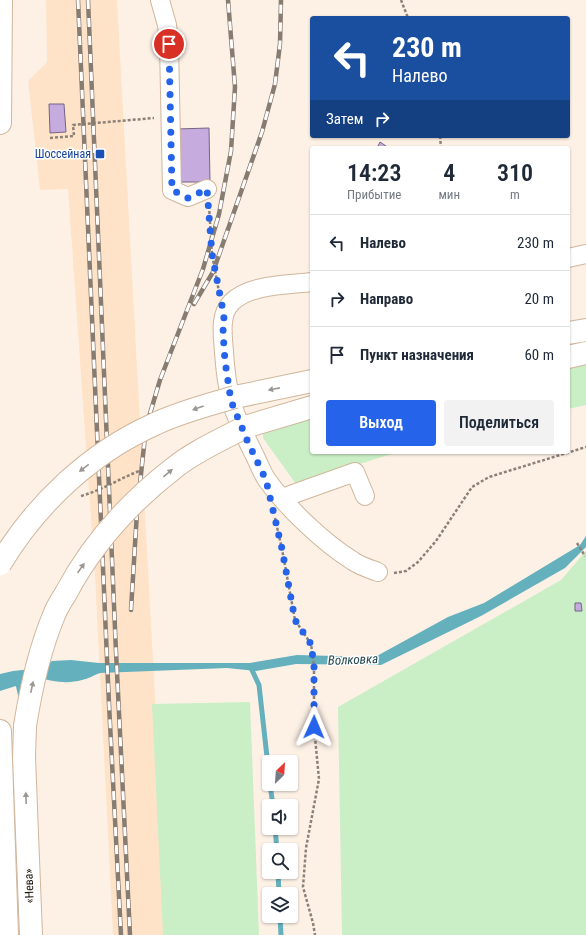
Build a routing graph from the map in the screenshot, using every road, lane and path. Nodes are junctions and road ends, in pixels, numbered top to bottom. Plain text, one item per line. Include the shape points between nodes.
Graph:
1 (1, 0) edge
2 (160, 0) edge
3 (401, 0) edge
4 (407, 16) edge
5 (171, 116) junction
6 (0, 123) edge
7 (50, 138) dead end
8 (207, 189) joint
9 (586, 254) edge
10 (570, 258) edge
11 (310, 282) edge
12 (224, 316) junction
13 (586, 330) edge
14 (570, 334) edge
15 (586, 354) edge
16 (570, 357) edge
17 (310, 381) edge
18 (310, 408) edge
19 (586, 447) edge
20 (570, 452) edge
21 (563, 454) edge
22 (141, 470) dead end
23 (366, 496) dead end
24 (74, 498) dead end
25 (278, 504) junction
26 (577, 543) dead end
27 (585, 556) edge
28 (0, 564) edge
29 (378, 572) joint
30 (0, 731) edge
31 (7, 935) edge
32 (31, 935) edge
33 (315, 935) edge

1 - 6 highway
2 - 5 lane via 167,25
3 - 4 path
5 - 7 path via 73,125 74,136
5 - 8 lane via 172,190 188,198
8 - 12 path via 212,254
9 - 10 lane
11 - 12 lane via 261,288 240,295 230,304
12 - 25 lane via 225,361 231,401
13 - 14 highway
15 - 16 highway
17 -> 28 highway, bridge via 204,406 156,423 134,434 102,454 67,481 12,544
32 -> 18 highway, «Нева», bridge via 25,726 40,653 55,614 74,577 98,542 118,519 174,468 245,427
19 - 20 path
21 - 29 path via 488,477 472,487 436,541 418,562 406,571 392,574
22 - 24 path via 100,490
23 - 25 lane via 354,472
25 - 29 lane via 295,513 354,562
25 - 33 path via 282,549 295,620 311,644 314,666 314,727 318,779 306,848 303,887
26 - 27 path
30 - 31 highway, «Нева»

